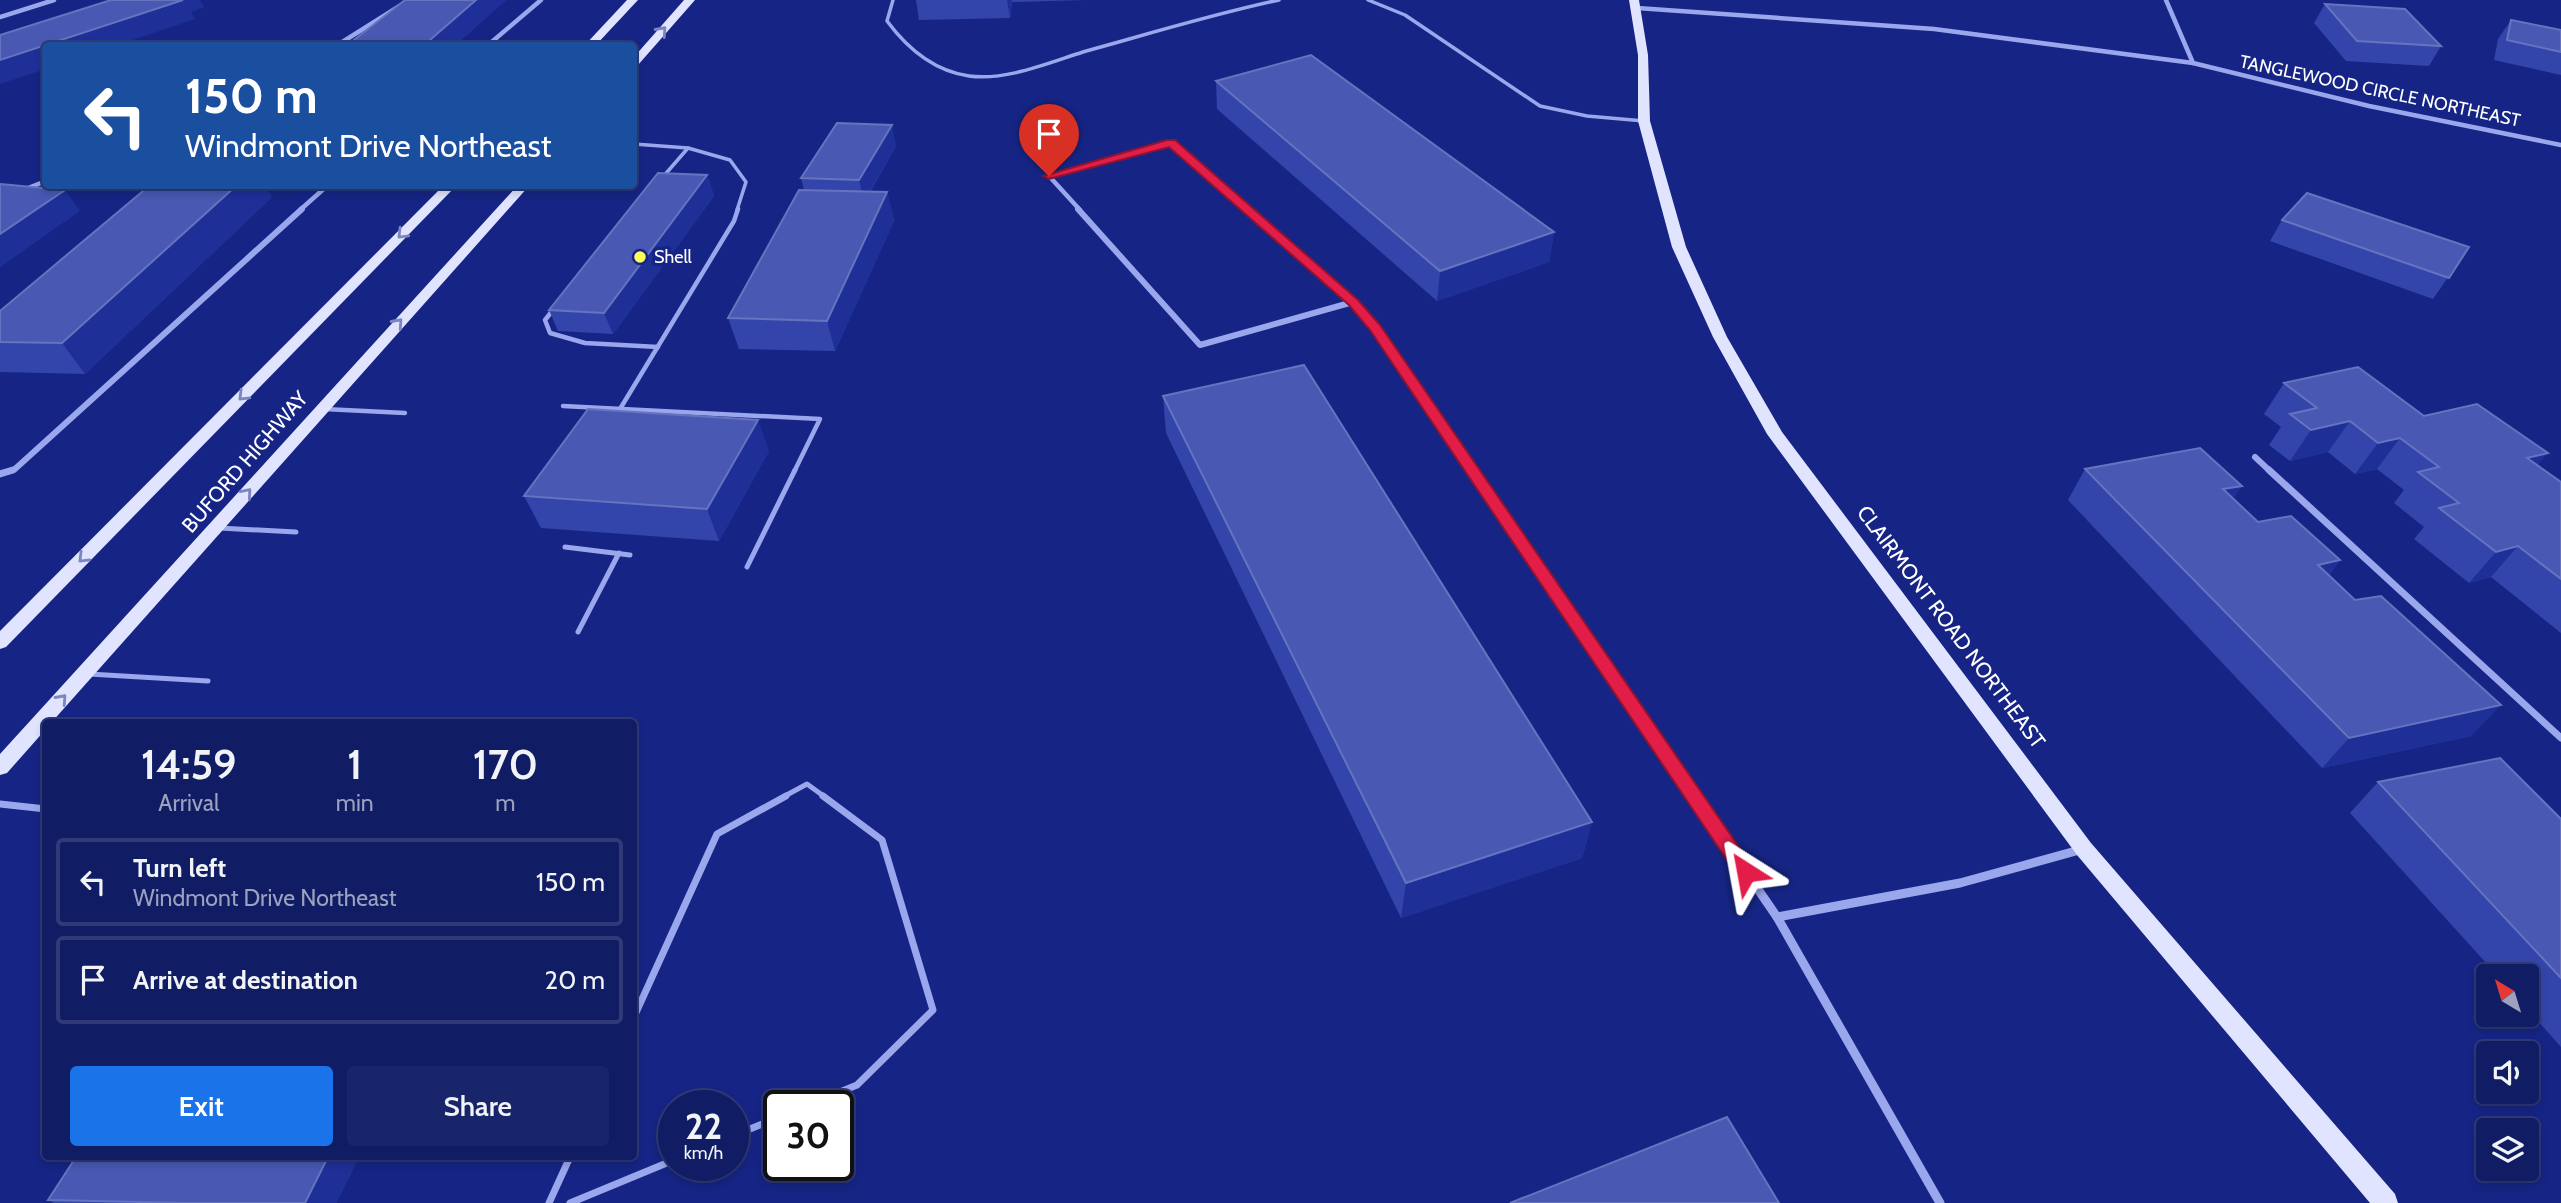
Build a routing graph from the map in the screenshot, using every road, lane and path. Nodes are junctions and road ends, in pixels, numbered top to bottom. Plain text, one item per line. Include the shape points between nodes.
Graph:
1 (54, 0) edge
2 (409, 0) edge
3 (541, 0) edge
4 (634, 0) edge
5 (690, 0) edge
6 (892, 0) edge
7 (1279, 0) edge
8 (1368, 0) edge
9 (2166, 0) edge
10 (1636, 4) edge
11 (0, 17) edge
12 (342, 42) edge
13 (492, 42) edge
14 (593, 42) edge
15 (637, 60) edge
16 (2193, 63) junction
17 (1644, 121) junction
18 (637, 144) edge
19 (2561, 145) edge
20 (688, 148) junction
21 (662, 179) edge
22 (42, 183) edge
23 (324, 189) edge
24 (447, 189) edge
25 (520, 189) edge
26 (11, 195) edge
27 (559, 302) edge
28 (1353, 302) junction
29 (658, 347) junction
30 (563, 406) dead end
31 (320, 409) junction
32 (620, 409) junction
33 (405, 413) dead end
34 (2255, 457) dead end
35 (0, 474) edge
36 (216, 527) junction
37 (296, 532) dead end
38 (565, 547) dead end
39 (619, 553) junction
40 (630, 555) dead end
41 (747, 568) dead end
42 (578, 632) dead end
43 (0, 642) edge
44 (85, 674) junction
45 (208, 681) dead end
46 (44, 719) edge
47 (42, 721) edge
48 (2561, 738) edge
49 (0, 767) edge
50 (0, 804) edge
51 (42, 808) edge
52 (2084, 849) junction
53 (1777, 917) junction
54 (637, 1010) edge
55 (845, 1090) edge
56 (569, 1160) edge
57 (658, 1167) edge
58 (549, 1203) edge
59 (570, 1203) edge
60 (1940, 1203) edge
61 (2386, 1203) edge

1 - 11 street
2 - 12 street
3 - 13 street
4 - 14 main road
15 -> 5 main road
6 - 7 lane via 887,21 902,44 937,68 970,76 1018,71 1177,24
8 - 17 lane via 1405,15 1541,106
9 - 16 street
10 - 16 street, TANGLEWOOD CIRCLE NORTHEAST via 1934,29
10 - 17 main road, CLAIRMONT ROAD NORTHEAST via 1643,55
16 - 19 street, TANGLEWOOD CIRCLE NORTHEAST via 2369,106
17 - 52 main road, CLAIRMONT ROAD NORTHEAST via 1679,247 1720,337 1775,434
18 - 20 lane
20 - 21 lane
20 - 29 lane via 730,160 746,182 734,221
22 - 26 street
23 - 35 street via 15,469
24 -> 43 main road, BUFORD HIGHWAY
31 -> 25 main road, BUFORD HIGHWAY
27 - 29 lane via 545,320 550,333 586,343
28 - 28 street via 1200,345 1049,176 1171,143
28 - 53 street
29 - 32 lane
30 - 32 lane
31 - 33 lane
36 -> 31 main road, BUFORD HIGHWAY
32 - 41 lane via 820,419
34 - 48 street
36 - 37 lane
36 - 44 main road, BUFORD HIGHWAY
38 - 39 lane
39 - 40 lane
39 - 42 lane
44 - 45 lane
46 -> 44 main road, BUFORD HIGHWAY
49 -> 47 main road, BUFORD HIGHWAY
50 - 51 lane
52 - 53 street via 1960,883
52 - 61 main road, CLAIRMONT ROAD NORTHEAST
53 - 60 street
54 - 55 lane via 717,834 807,783 882,840 933,1010 857,1085
56 - 58 lane
57 - 59 lane

